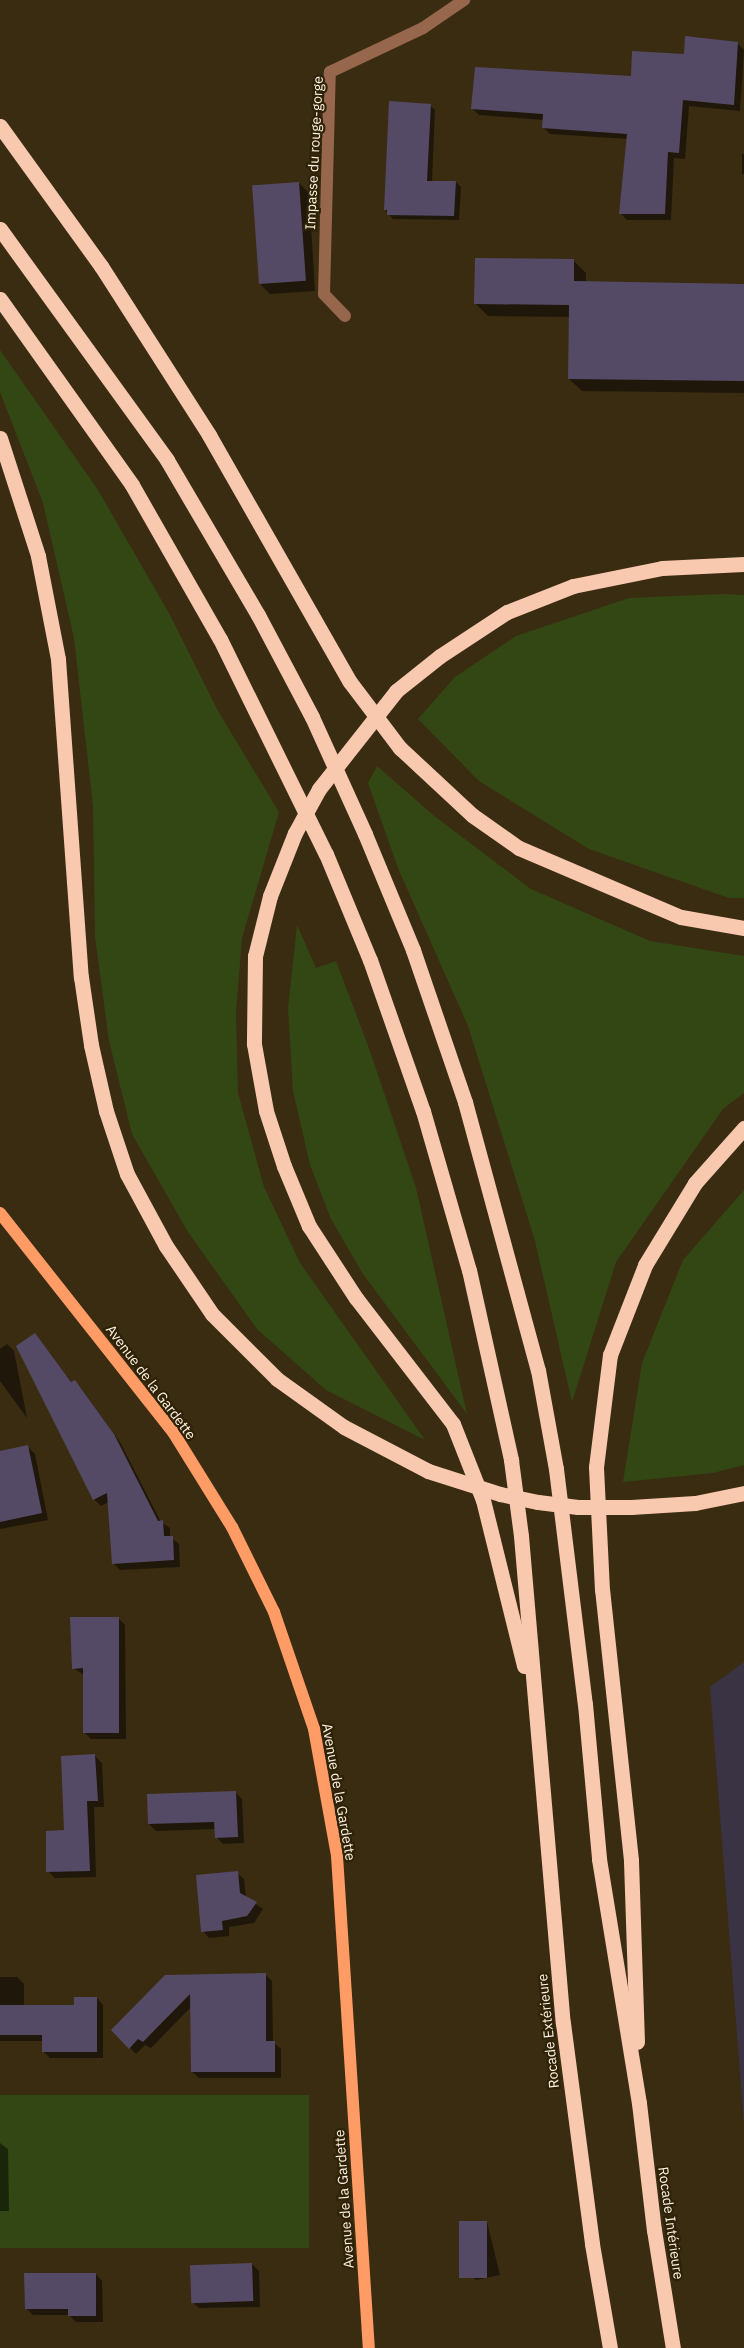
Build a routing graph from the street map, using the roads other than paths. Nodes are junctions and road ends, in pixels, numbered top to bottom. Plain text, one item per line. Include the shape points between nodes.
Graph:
1 (464, 0) edge
2 (0, 126) edge
3 (0, 229) edge
4 (0, 299) edge
5 (345, 316) dead end
6 (0, 438) edge
7 (744, 564) edge
8 (744, 928) edge
9 (744, 1128) edge
10 (0, 1213) edge
11 (744, 1493) edge
12 (535, 1708) junction
13 (639, 2103) junction
14 (369, 2348) edge
15 (610, 2348) edge
16 (673, 2348) edge

1 - 5 street, Impasse du rouge-gorge via 423,28 330,72 324,294
2 - 8 highway via 101,266 209,435 350,682 400,748 472,815 519,848 681,917
3 - 13 highway via 167,460 258,615 312,717 414,950 465,1102 538,1370 556,1469 585,1704 599,1859
4 - 12 highway via 132,485 220,639 326,854 370,960 423,1111 469,1270 493,1375 511,1460 521,1536
6 - 11 highway, bridge via 38,556 58,659 81,977 91,1045 106,1112 127,1174 166,1246 212,1314 277,1380 344,1427 428,1471 500,1494 578,1507 695,1503
7 - 12 highway, bridge via 662,568 573,586 506,612 440,656 396,691 319,790 295,833 270,896 256,956 254,1044 266,1111 284,1166 309,1226 356,1298 453,1424 467,1454 483,1500
9 - 13 highway via 696,1183 645,1265 610,1354 596,1467 602,1590 631,1860
10 - 14 main road, Avenue de la Gardette via 173,1432 227,1519 274,1612 314,1729 337,1856
12 - 15 highway, Rocade Extérieure via 574,2125
13 - 16 highway, Rocade Intérieure via 654,2230

